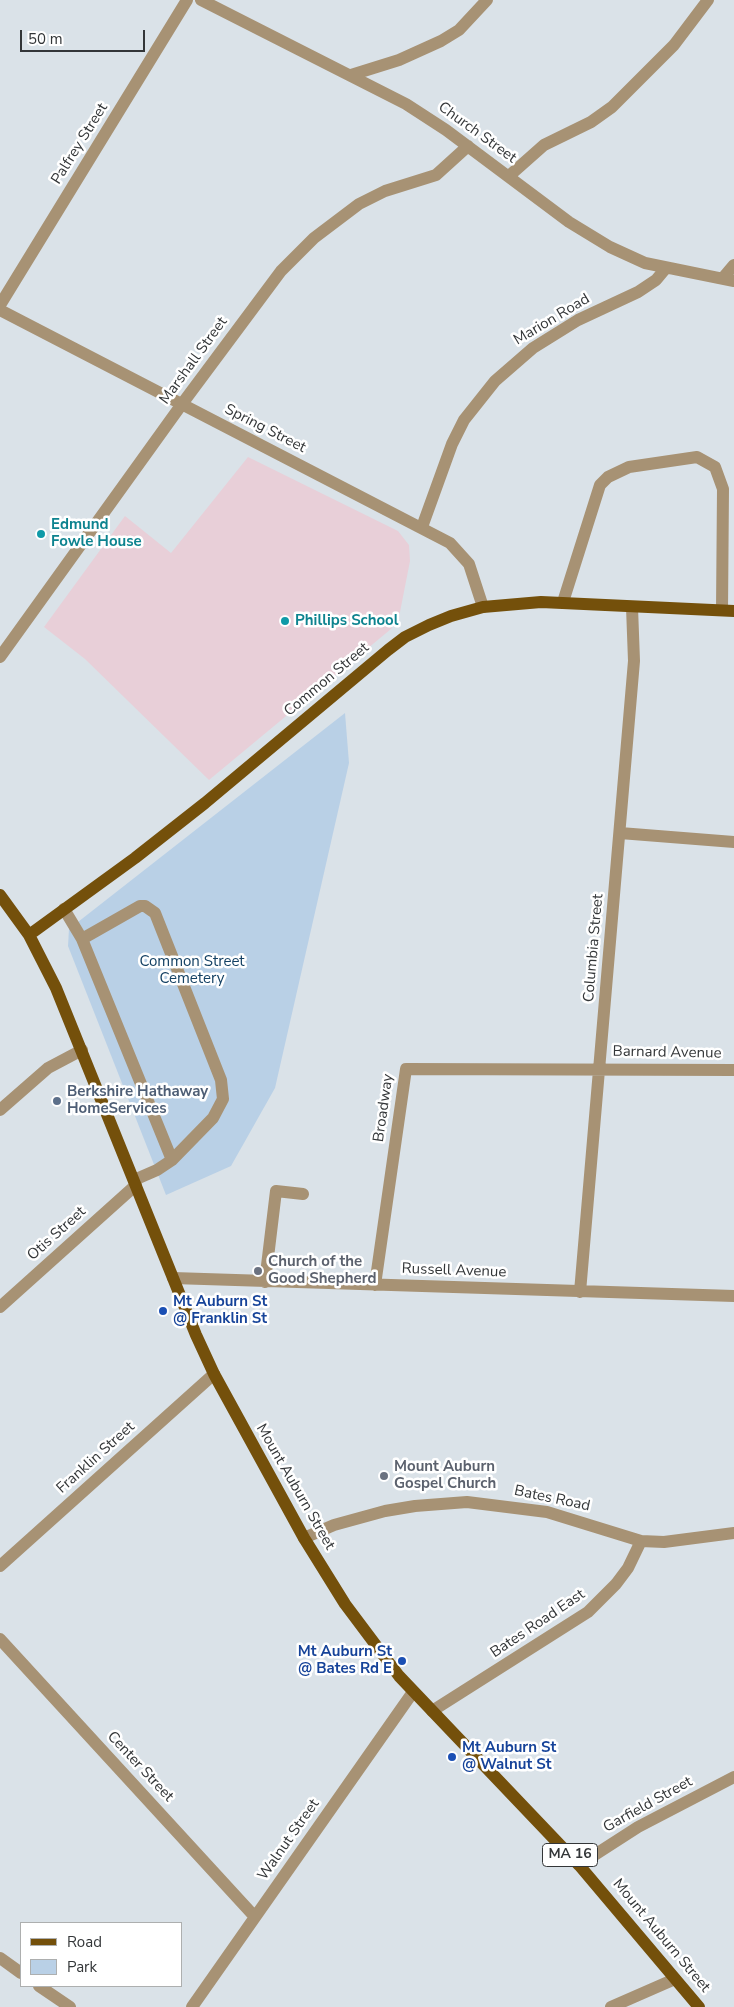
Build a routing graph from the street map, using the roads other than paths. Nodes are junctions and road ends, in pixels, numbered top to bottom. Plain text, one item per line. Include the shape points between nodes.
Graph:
1 (187, 0) edge
2 (201, 0) edge
3 (487, 0) edge
4 (708, 0) edge
5 (351, 75) junction
6 (468, 146) junction
7 (509, 176) junction
8 (734, 265) edge
9 (666, 268) junction
10 (729, 280) edge
11 (0, 305) edge
12 (0, 310) edge
13 (182, 404) junction
14 (422, 527) junction
15 (564, 602) junction
16 (483, 607) junction
17 (632, 607) junction
18 (728, 610) edge
19 (0, 656) edge
20 (620, 833) junction
21 (734, 842) edge
22 (0, 895) edge
23 (64, 910) junction
24 (29, 935) junction
25 (82, 939) junction
26 (82, 1050) junction
27 (600, 1069) junction
28 (734, 1070) edge
29 (0, 1110) edge
30 (172, 1160) junction
31 (135, 1183) junction
32 (303, 1194) dead end
33 (173, 1278) junction
34 (265, 1282) junction
35 (375, 1284) junction
36 (580, 1292) junction
37 (734, 1296) edge
38 (0, 1307) edge
39 (214, 1374) junction
40 (734, 1533) edge
41 (304, 1538) junction
42 (641, 1541) junction
43 (0, 1566) edge
44 (0, 1639) edge
45 (413, 1692) junction
46 (432, 1712) junction
47 (734, 1778) edge
48 (579, 1865) junction
49 (255, 1917) junction
50 (0, 1958) edge
51 (20, 1972) edge
52 (676, 1979) junction
53 (41, 1987) edge
54 (70, 2007) edge
55 (192, 2007) edge
56 (611, 2007) edge
57 (699, 2007) edge

1 - 11 street, Palfrey Street
2 - 5 street, Church Street
3 - 5 street via 459,30 441,41 399,60
4 - 7 street via 674,45 612,107 591,122 544,145
5 - 6 street, Church Street via 406,104
6 - 7 street, Church Street
6 - 13 street, Marshall Street via 436,175 385,191 359,204 314,238 281,271
7 - 9 street, Church Street via 591,236 630,257
8 - 10 street
9 - 10 street, Church Street
9 - 14 street, Marion Road via 656,280 638,292 578,320 533,348 495,381 460,428 441,469
12 - 13 street, Spring Street
13 - 14 street, Spring Street
13 - 19 street, Marshall Street
14 - 16 street, Spring Street via 461,553 475,579
15 - 16 main road, Common Street
15 - 17 main road, Common Street
15 - 18 street via 600,485 629,467 698,457 715,467 723,489
16 - 23 main road, Common Street via 451,616 405,637 204,803
17 - 18 main road, Common Street
17 - 20 street, Columbia Street via 634,661
20 - 21 street
20 - 27 street, Columbia Street
22 - 24 main road, Mount Auburn Street / MA 16
23 - 24 main road, Common Street
23 - 25 street
24 - 26 main road, Mount Auburn Street / MA 16
25 - 30 street
25 - 30 street, Otis Street via 140,906 151,909 158,918 223,1088 223,1099 213,1118
26 - 29 street via 48,1068
26 - 31 main road, Mount Auburn Street / MA 16
27 - 28 street, Barnard Avenue
27 - 35 street, Broadway via 406,1069
27 - 36 street, Columbia Street
30 - 31 street, Otis Street
31 - 33 main road, Mount Auburn Street / MA 16
31 - 38 street, Otis Street
32 - 34 street via 276,1191
33 - 34 street, Russell Avenue
33 - 39 main road, Mount Auburn Street / MA 16
34 - 35 street, Russell Avenue
35 - 36 street, Russell Avenue
36 - 37 street, Russell Avenue
39 - 41 main road, Mount Auburn Street / MA 16
39 - 43 street, Franklin Street
40 - 42 street, Bates Road via 664,1542
41 - 42 street, Bates Road via 385,1511 467,1502 547,1512
41 - 45 main road, Mount Auburn Street / MA 16 via 363,1631
42 - 46 street, Bates Road East via 628,1568 588,1612
44 - 49 street, Center Street
45 - 46 main road, Mount Auburn Street / MA 16
45 - 49 street, Walnut Street
46 - 48 main road, Mount Auburn Street / MA 16
47 - 48 street, Garfield Street via 638,1827
48 - 52 main road, Mount Auburn Street / MA 16
49 - 55 street, Walnut Street
50 - 51 street
52 - 56 street
52 - 57 main road, Mount Auburn Street / MA 16
53 - 54 street

